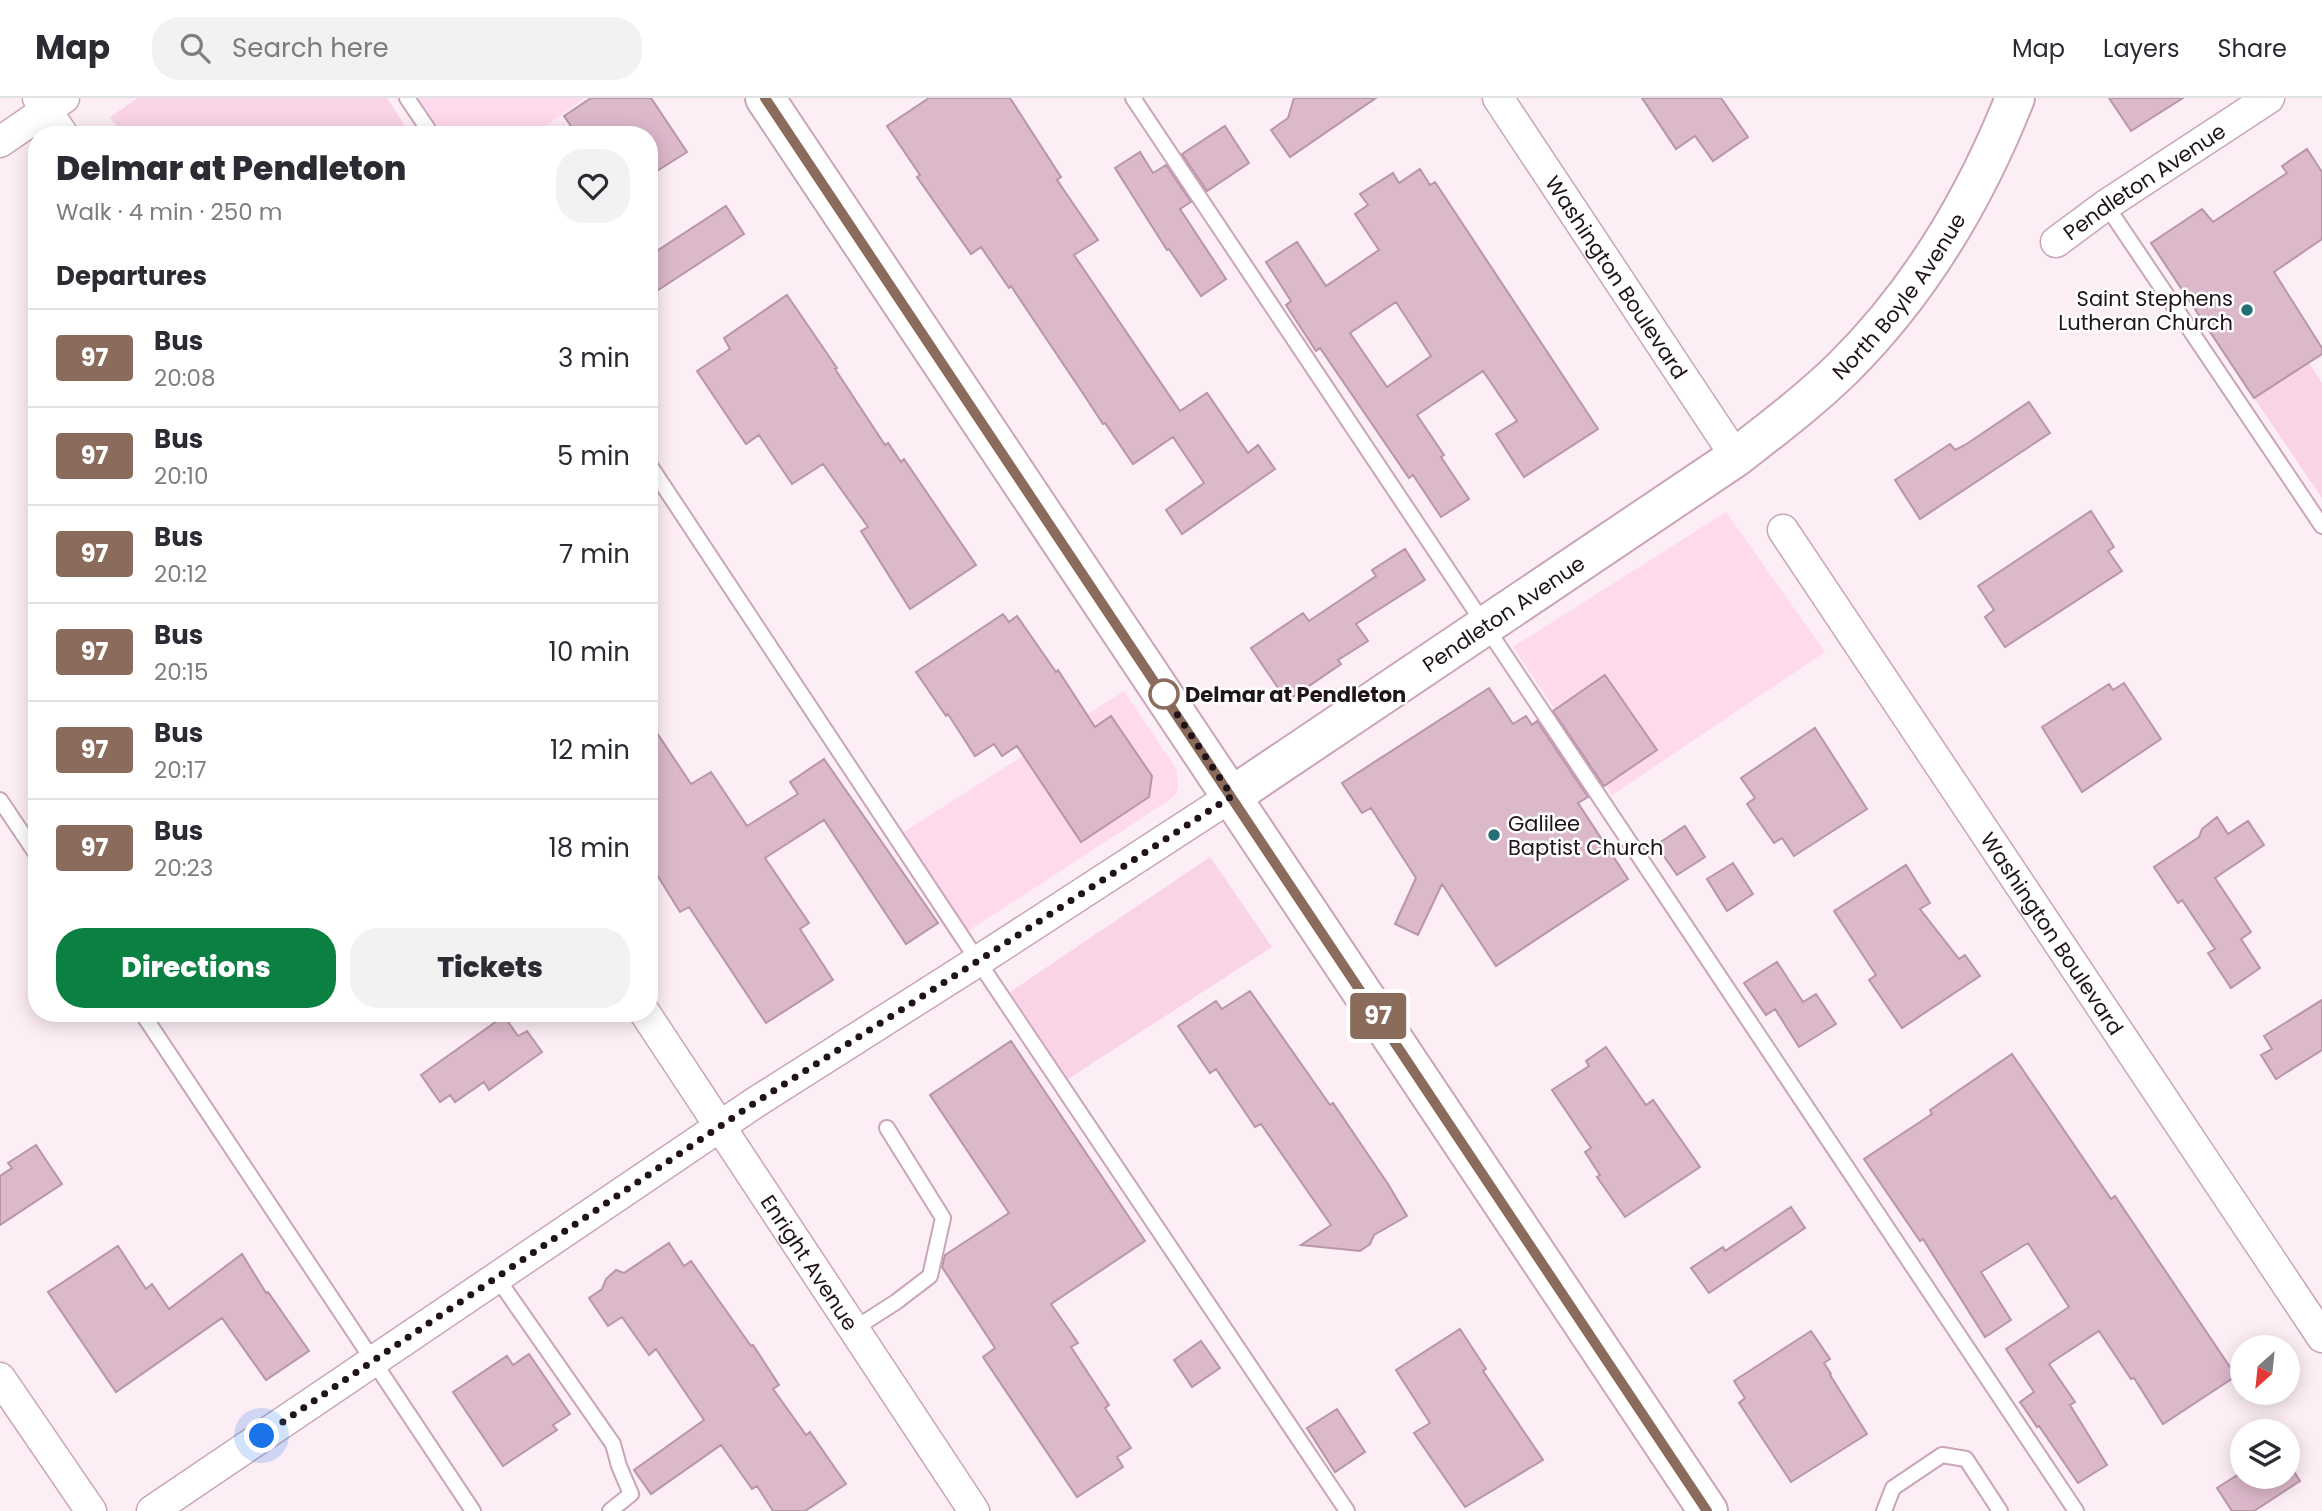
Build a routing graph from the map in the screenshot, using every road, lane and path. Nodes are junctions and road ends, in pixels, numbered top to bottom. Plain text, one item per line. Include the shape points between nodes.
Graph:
1 (407, 98) edge
2 (765, 98) edge
3 (1133, 98) edge
4 (1498, 98) edge
5 (2015, 98) edge
6 (2269, 98) edge
7 (53, 110) edge
8 (426, 126) edge
9 (0, 142) edge
10 (2106, 205) junction
11 (2056, 242) dead end
12 (1736, 457) junction
13 (658, 478) edge
14 (2322, 526) edge
15 (1783, 530) dead end
16 (1486, 628) junction
17 (1232, 796) junction
18 (0, 800) edge
19 (28, 842) edge
20 (978, 961) junction
21 (148, 1022) edge
22 (651, 1022) edge
23 (720, 1127) junction
24 (887, 1128) dead end
25 (497, 1278) junction
26 (854, 1329) junction
27 (2322, 1337) edge
28 (373, 1361) junction
29 (0, 1378) edge
30 (91, 1511) edge
31 (152, 1511) edge
32 (473, 1511) edge
33 (610, 1511) edge
34 (974, 1511) edge
35 (1347, 1511) edge
36 (1707, 1511) edge
37 (1884, 1511) edge
38 (2000, 1511) edge
39 (2076, 1511) edge

1 - 8 lane
2 - 17 main road
3 - 16 lane
4 - 12 street, Washington Boulevard
5 - 12 main road, North Boyle Avenue via 1994,152 1923,274 1843,368
6 - 10 street, Pendleton Avenue
7 - 9 street
10 - 11 street, Pendleton Avenue
10 - 14 lane
12 - 16 main road, Pendleton Avenue
13 - 20 lane
15 - 27 street, Washington Boulevard
16 - 17 main road, Pendleton Avenue
16 - 39 lane
17 - 20 street, Pendleton Avenue
17 - 36 main road
18 - 19 lane
20 - 23 street, Pendleton Avenue
20 - 35 lane
21 - 28 lane
22 - 23 street, Enright Avenue
23 - 25 street, Pendleton Avenue
23 - 26 street, Enright Avenue
24 - 26 lane via 943,1219 930,1276
25 - 28 street, Pendleton Avenue
25 - 33 lane via 613,1444 631,1494
26 - 34 street, Enright Avenue
28 - 31 street, Pendleton Avenue
28 - 32 lane
29 - 30 street
37 - 38 lane via 1893,1488 1942,1455 1966,1460

